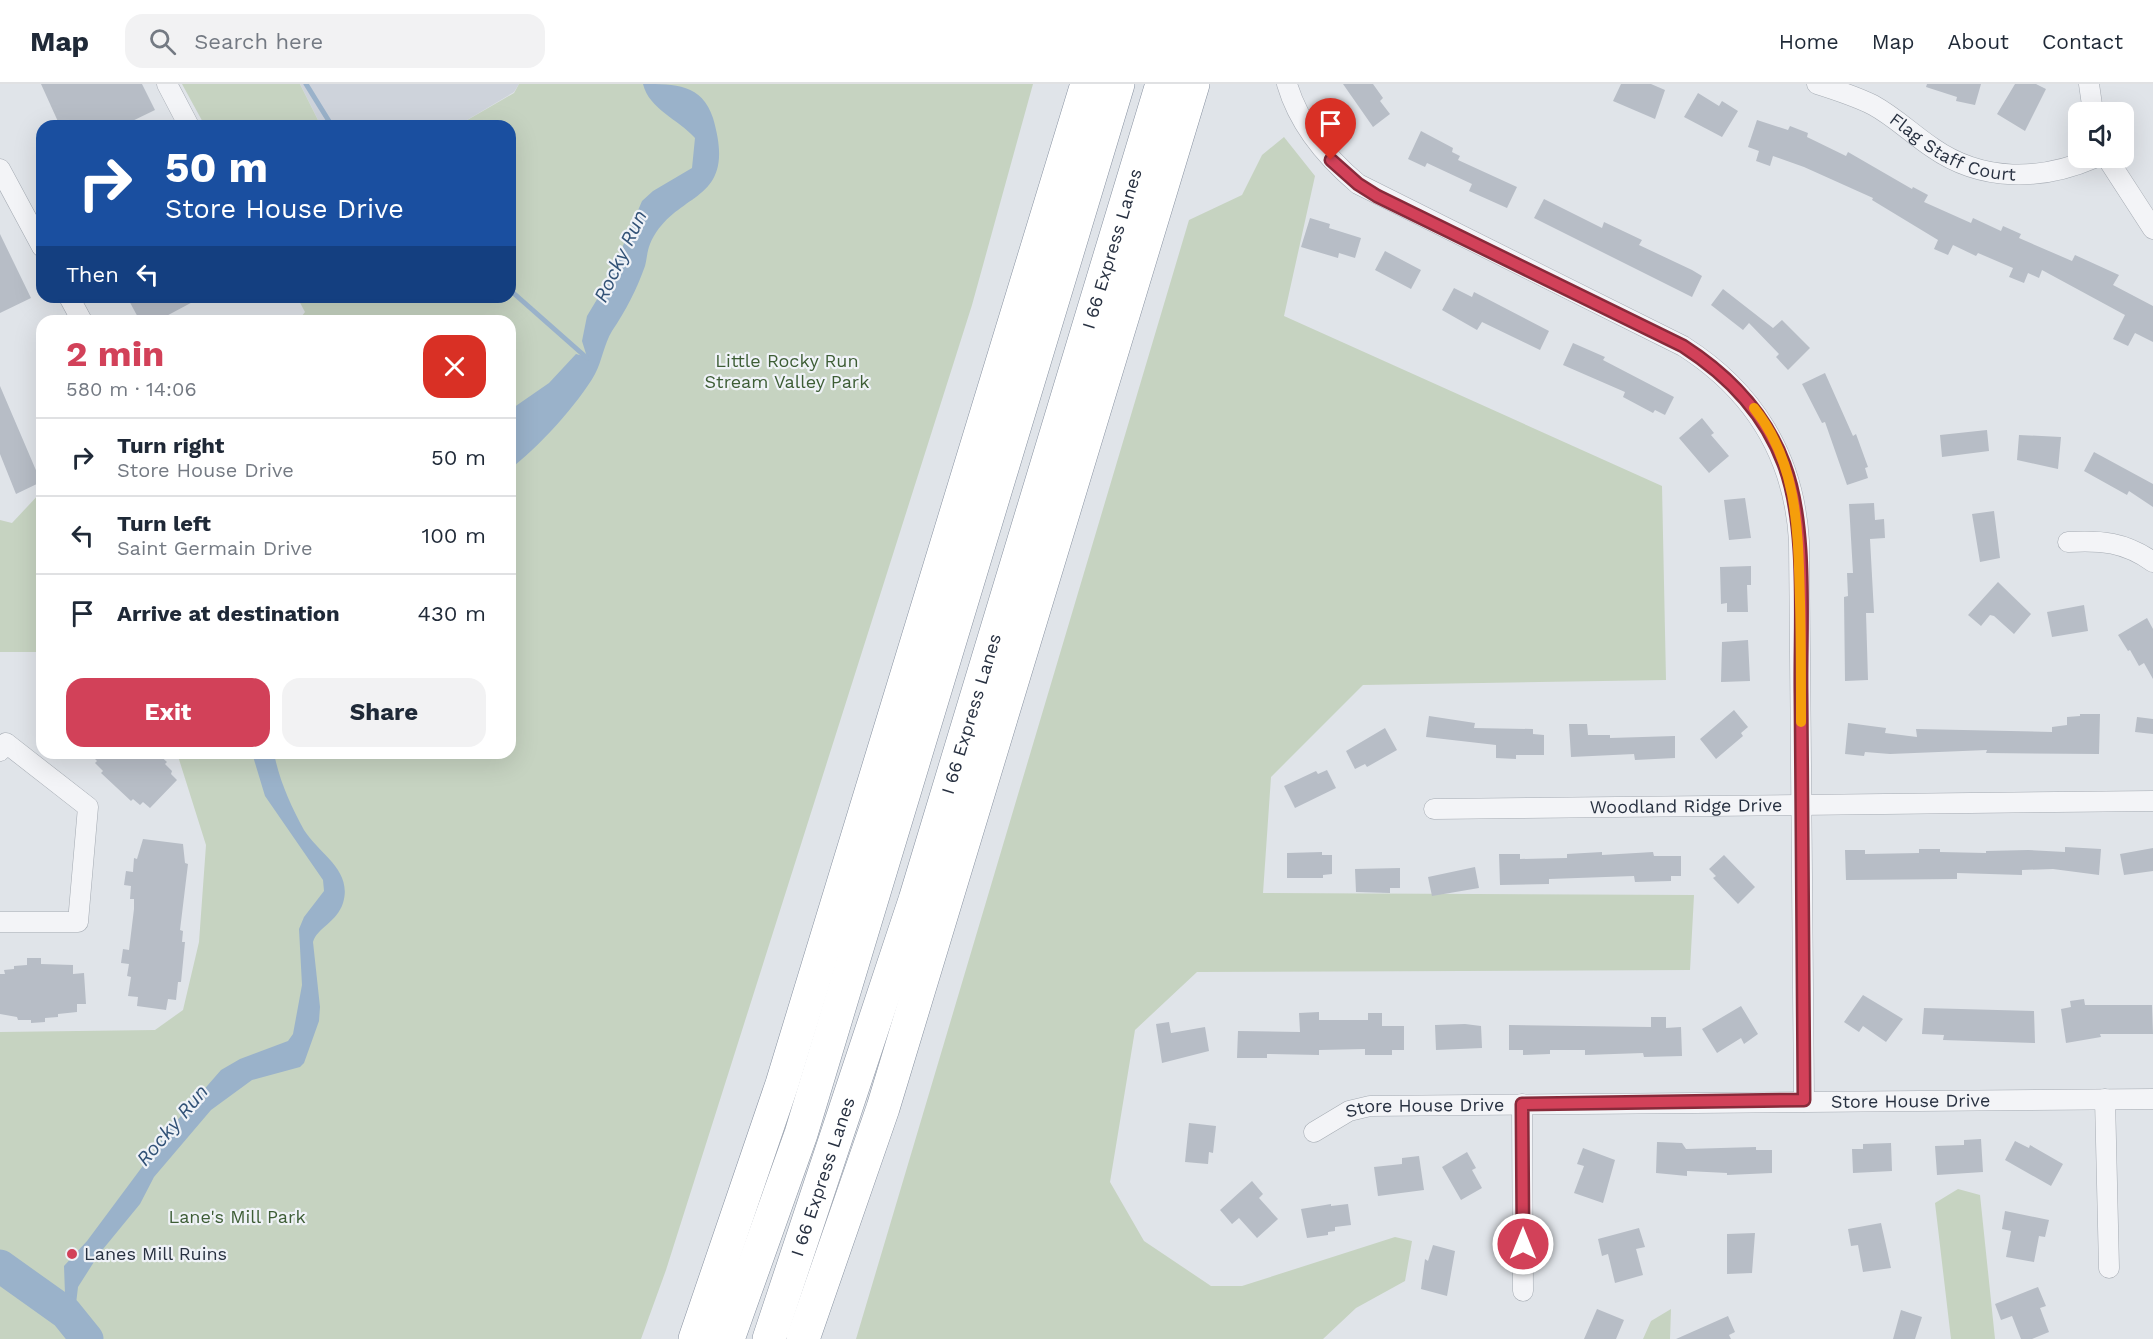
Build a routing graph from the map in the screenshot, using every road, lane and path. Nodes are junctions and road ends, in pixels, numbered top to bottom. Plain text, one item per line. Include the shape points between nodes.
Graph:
1 (166, 84) edge
2 (1088, 84) edge
3 (1118, 84) edge
4 (1162, 84) edge
5 (1193, 84) edge
6 (1287, 84) edge
7 (1817, 84) edge
8 (2089, 84) edge
9 (2092, 102) edge
10 (186, 120) edge
11 (2068, 168) edge
12 (2113, 168) edge
13 (0, 169) edge
14 (2153, 229) edge
15 (36, 236) edge
16 (2068, 542) dead end
17 (2153, 562) edge
18 (0, 751) edge
19 (2153, 801) edge
20 (1801, 805) junction
21 (1434, 809) dead end
22 (0, 922) edge
23 (2105, 1099) junction
24 (2153, 1099) edge
25 (1804, 1100) junction
26 (1522, 1104) junction
27 (1314, 1132) dead end
28 (2109, 1268) dead end
29 (1523, 1291) dead end
30 (695, 1339) edge
31 (728, 1339) edge
32 (769, 1339) edge
33 (803, 1339) edge

1 - 10 street
2 - 30 highway via 782,1084
3 - 31 highway, I 66 Express Lanes via 801,1134
4 - 32 highway, I 66 Express Lanes via 915,900
5 - 33 highway via 883,1108
6 - 20 street via 1311,135 1358,184 1683,346 1722,374 1757,413 1785,464 1797,518
7 - 11 street, Flag Staff Court via 1872,105 1934,148 1990,172 2020,175
8 - 9 street
12 - 14 street
13 - 15 street
16 - 17 street via 2106,540
18 - 22 street via 6,743 88,807 78,922
19 - 20 street, Woodland Ridge Drive
20 - 21 street, Woodland Ridge Drive
20 - 25 street
23 - 24 street, Store House Drive
23 - 25 street, Store House Drive
23 - 28 street
25 - 26 street, Store House Drive
26 - 27 street, Store House Drive via 1371,1106 1349,1111
26 - 29 street

